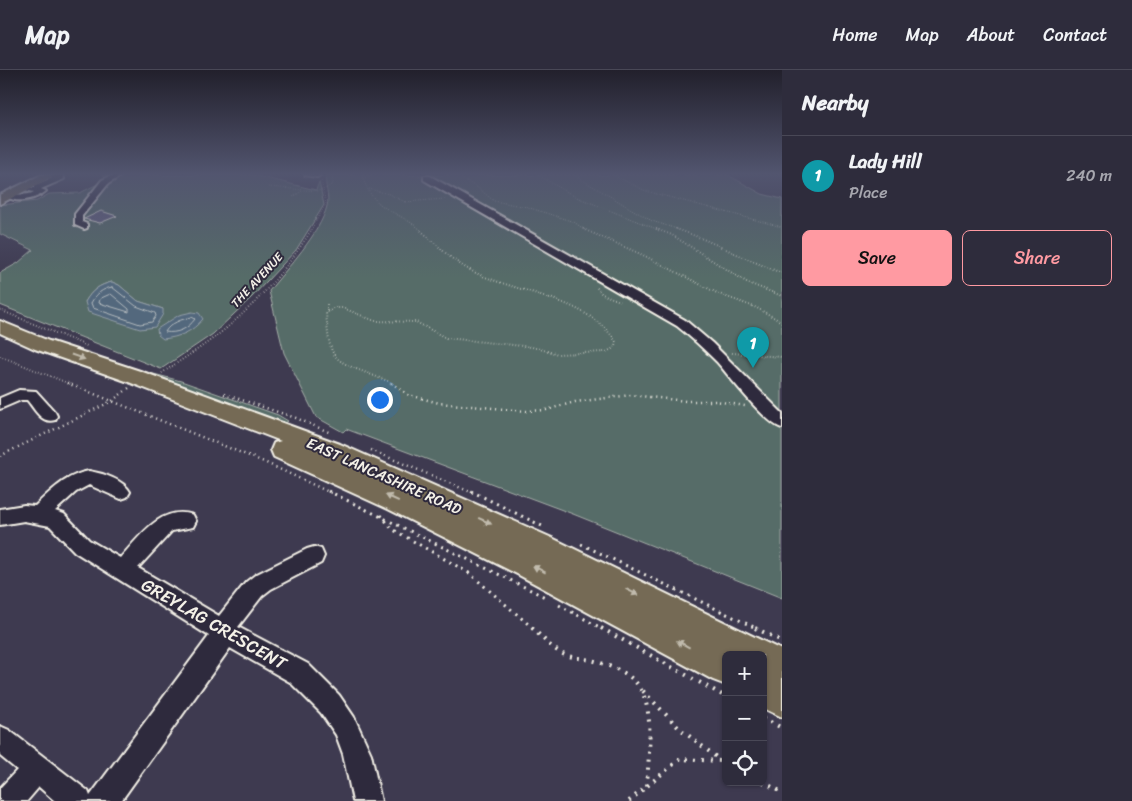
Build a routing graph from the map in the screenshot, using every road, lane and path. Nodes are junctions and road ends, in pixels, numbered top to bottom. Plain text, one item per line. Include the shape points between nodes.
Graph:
1 (83, 209) edge
2 (323, 209) edge
3 (385, 209) edge
4 (479, 209) edge
5 (534, 209) edge
6 (607, 209) edge
7 (632, 209) edge
8 (711, 209) edge
9 (84, 226) dead end
10 (782, 227) edge
11 (782, 273) edge
12 (782, 296) edge
13 (327, 304) dead end
14 (0, 310) edge
15 (327, 311) junction
16 (782, 322) edge
17 (0, 326) edge
18 (0, 343) edge
19 (88, 346) dead end
20 (713, 349) junction
21 (0, 356) edge
22 (782, 358) edge
23 (162, 373) dead end
24 (112, 401) junction
25 (6, 402) edge
26 (746, 406) dead end
27 (48, 416) dead end
28 (782, 422) edge
29 (0, 456) edge
30 (121, 492) dead end
31 (38, 515) junction
32 (380, 515) junction
33 (0, 517) edge
34 (173, 518) dead end
35 (314, 556) dead end
36 (122, 570) junction
37 (546, 598) dead end
38 (555, 603) dead end
39 (224, 632) junction
40 (747, 651) edge
41 (767, 661) edge
42 (722, 665) edge
43 (782, 669) edge
44 (640, 688) junction
45 (767, 689) edge
46 (724, 696) edge
47 (782, 698) edge
48 (767, 720) edge
49 (782, 728) edge
50 (0, 739) edge
51 (722, 761) edge
52 (722, 762) edge
53 (37, 768) junction
54 (767, 784) edge
55 (647, 786) junction
56 (782, 792) edge
57 (8, 801) edge
58 (78, 801) edge
59 (103, 801) edge
60 (367, 801) edge
61 (629, 801) edge

1 - 9 street via 78,216 78,223
2 - 23 path, THE AVENUE via 298,252 276,277 219,334
3 - 15 path via 409,221 456,262 502,284 575,308 604,325 615,338 615,345 606,352 558,354 532,347 446,338 416,322 375,321 343,308
4 - 20 street via 680,323
5 - 16 path via 574,222 586,231
6 - 12 path via 672,235 748,283
7 - 11 path via 652,221 701,237
8 - 10 path
13 - 15 path
14 - 19 path
15 - 26 path via 329,343 336,360 390,382 409,395 439,403 526,411 631,395 686,401 716,400
17 -> 40 highway, EAST LANCASHIRE ROAD via 42,345 133,376 348,459 542,547
42 -> 18 highway, EAST LANCASHIRE ROAD via 528,564 299,456
20 - 22 path via 739,355
20 - 28 street
21 - 24 path
24 - 29 path
24 - 32 path via 264,462
25 - 27 street via 23,394 31,395
30 - 31 street via 96,480 74,479
31 - 33 street, GREYLAG CRESCENT via 24,513
31 - 36 street, GREYLAG CRESCENT via 57,520 82,546
32 - 37 path
32 - 44 path via 392,529 470,573 561,653 598,662 628,676
34 - 36 street
35 - 39 street via 289,562 254,589
36 - 39 street, GREYLAG CRESCENT
38 - 46 path
39 - 59 street
39 - 60 street, GREYLAG CRESCENT via 299,673 330,704 345,726 357,754
41 - 43 highway
44 - 51 path via 695,743
44 - 55 path via 648,706
45 - 47 highway
48 - 49 path
50 - 53 street
52 - 55 path via 680,759
53 - 57 street
53 - 58 street
54 - 56 path
55 - 61 path

